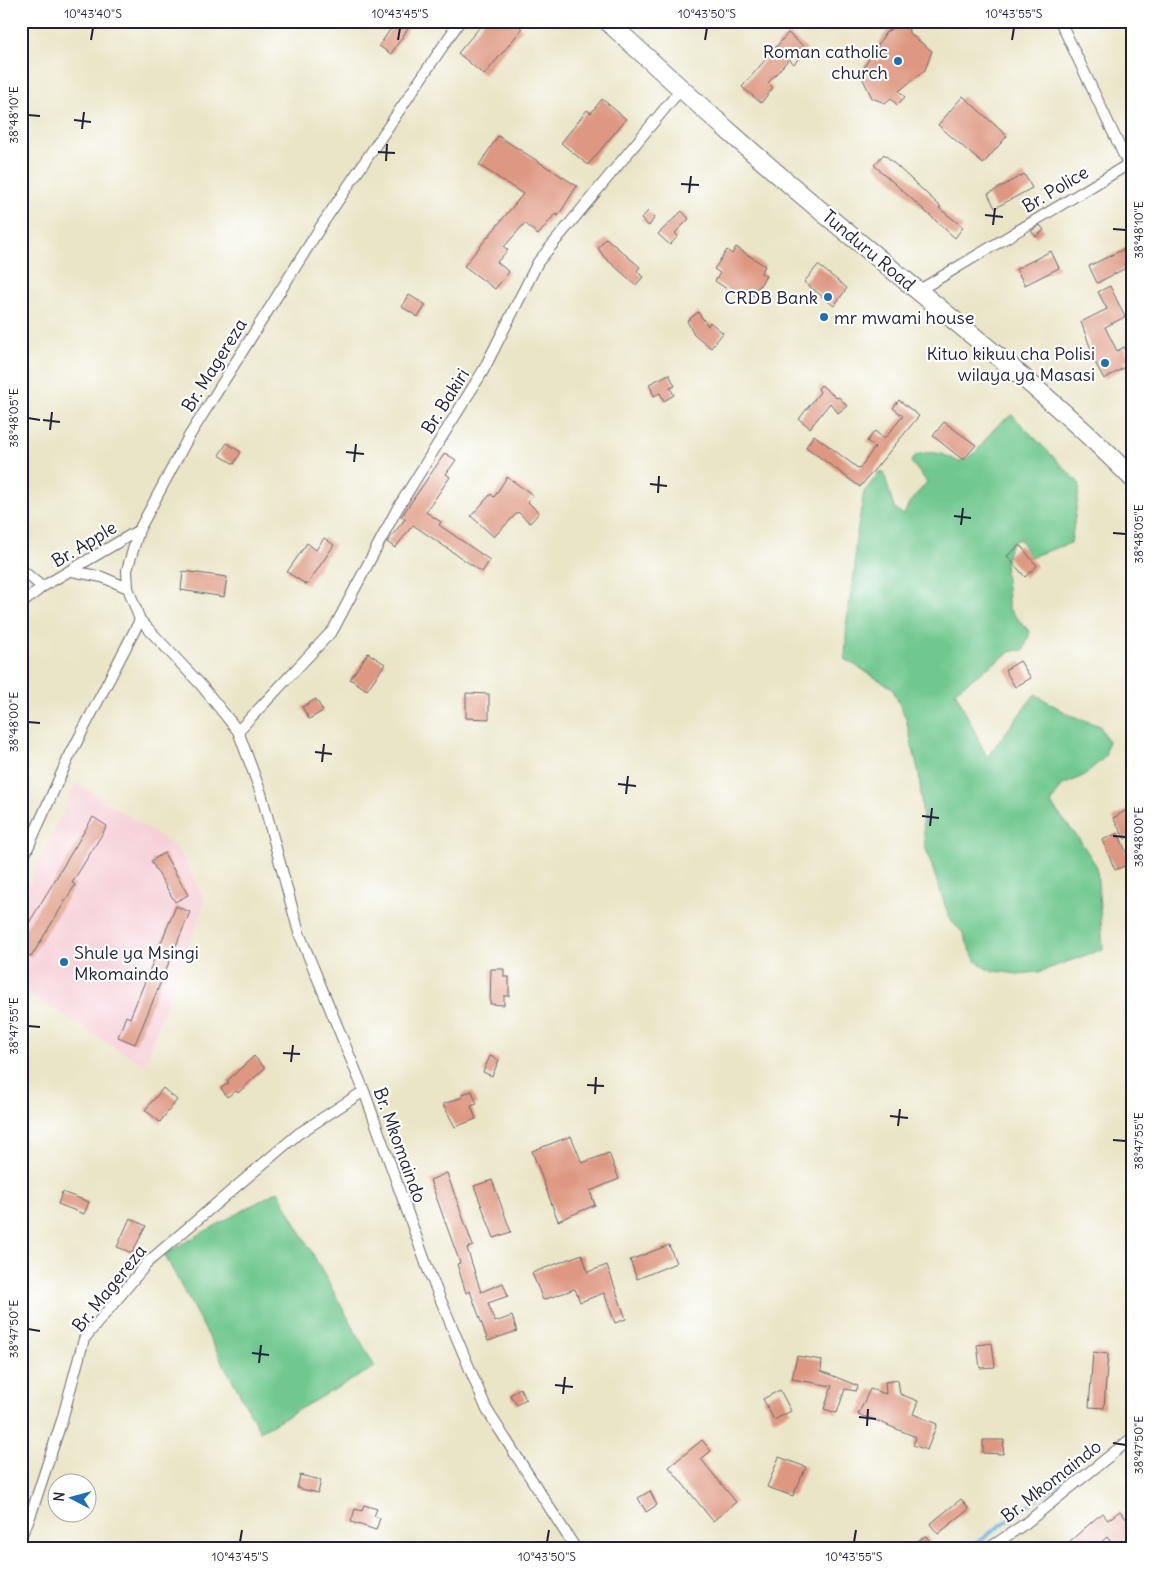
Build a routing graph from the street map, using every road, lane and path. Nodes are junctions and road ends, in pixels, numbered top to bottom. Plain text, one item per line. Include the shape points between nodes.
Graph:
1 (460, 21) edge
2 (607, 21) edge
3 (1060, 21) edge
4 (681, 88) junction
5 (1130, 163) edge
6 (918, 291) junction
7 (1132, 478) edge
8 (139, 530) junction
9 (21, 569) edge
10 (72, 571) junction
11 (42, 587) junction
12 (128, 588) junction
13 (21, 604) edge
14 (140, 620) junction
15 (238, 732) junction
16 (21, 862) edge
17 (364, 1091) junction
18 (1132, 1438) edge
19 (21, 1536) edge
20 (576, 1549) edge
21 (988, 1549) edge

1 - 8 street, Br. Magereza via 323,222 188,438
2 - 4 highway, Tunduru Road
3 - 5 street
4 - 6 highway, Tunduru Road
4 - 15 street, Br. Bakiri via 538,262 483,371 396,511 333,630
5 - 6 street, Br. Police
6 - 7 highway, Tunduru Road via 1002,358
8 - 10 street, Br. Apple
8 - 12 street, Br. Magereza via 127,570
9 - 11 street
10 - 11 street, Br. Apple
10 - 12 street via 102,577
11 - 13 street, Br. Apple
12 - 14 street, Br. Magereza
14 - 15 street, Br. Magereza via 201,685
14 - 16 street via 68,759
15 - 17 street, Br. Mkomaindo via 261,793 299,933
17 - 19 street, Br. Magereza via 298,1134 149,1261 84,1339 62,1420
17 - 20 street, Br. Mkomaindo via 429,1272 487,1410
18 - 21 street, Br. Mkomaindo via 1026,1523

